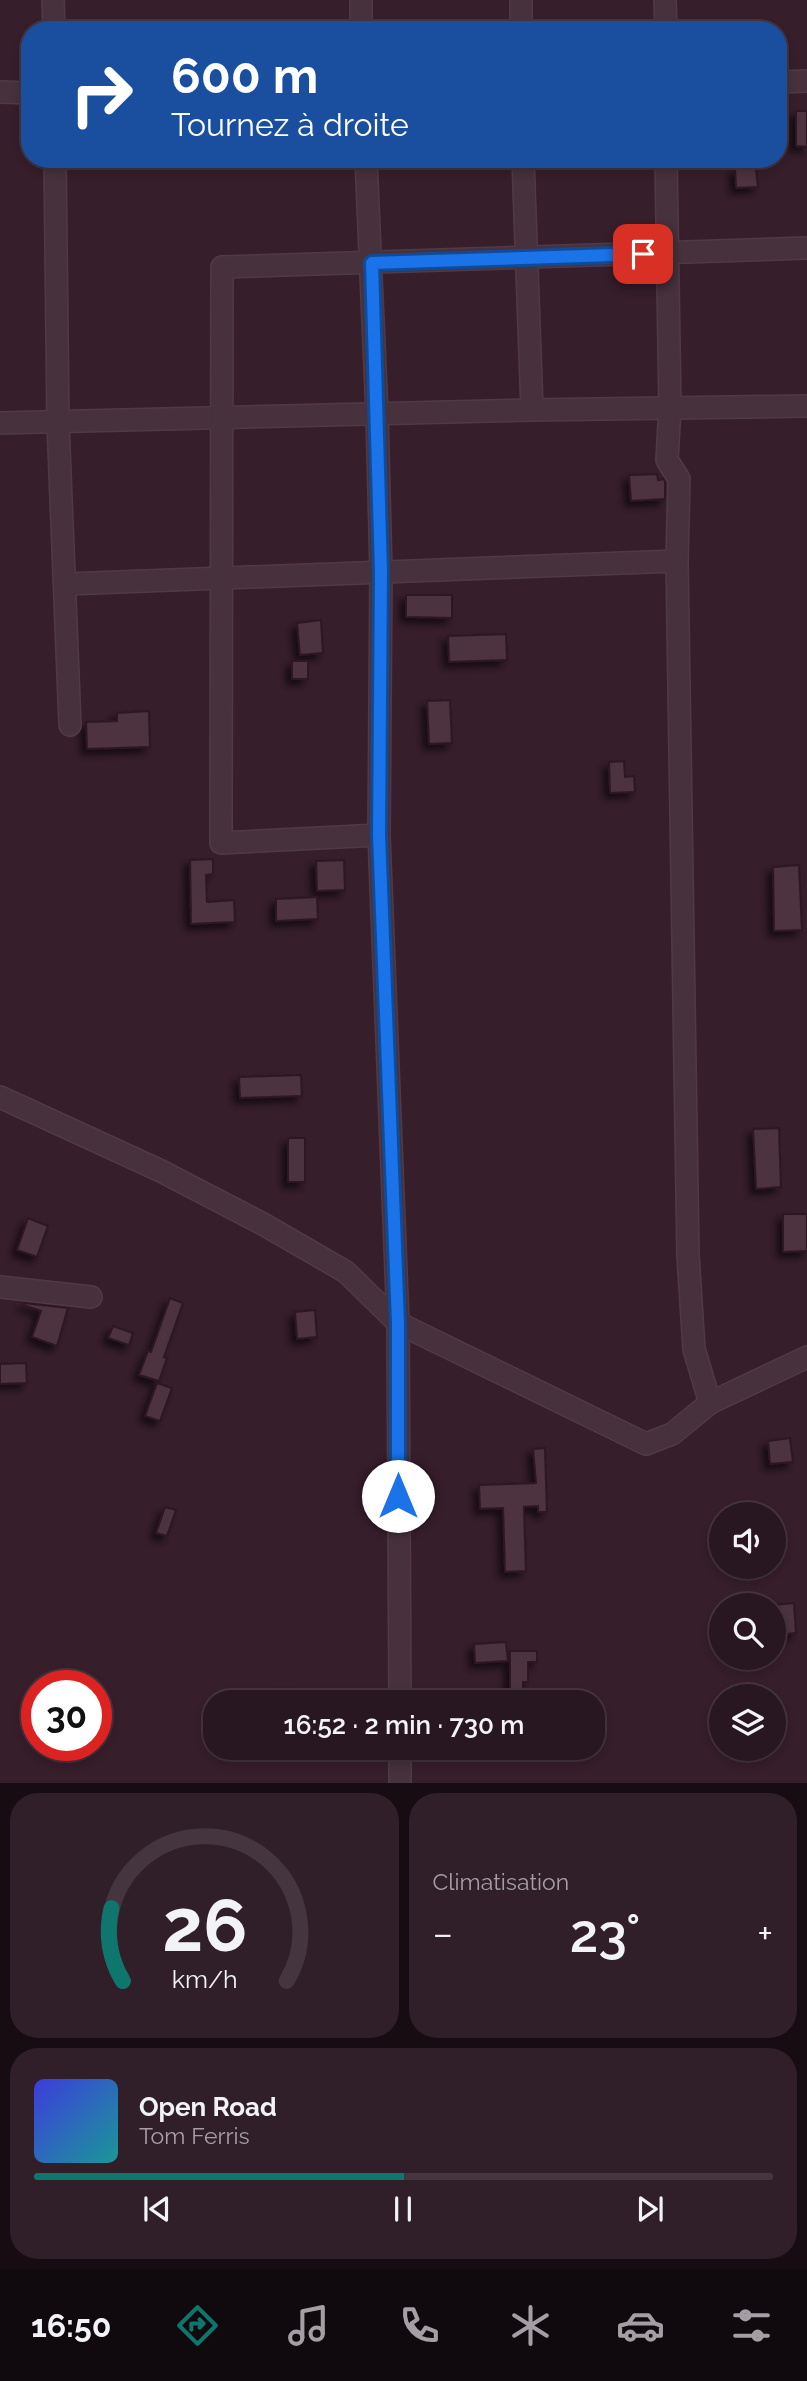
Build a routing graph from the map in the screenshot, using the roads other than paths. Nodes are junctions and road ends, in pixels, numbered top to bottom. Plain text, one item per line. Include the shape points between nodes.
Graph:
1 (53, 0) edge
2 (361, 0) edge
3 (521, 0) edge
4 (665, 0) edge
5 (54, 21) edge
6 (361, 21) edge
7 (521, 21) edge
8 (666, 21) edge
9 (807, 81) edge
10 (787, 82) edge
11 (0, 92) edge
12 (21, 93) edge
13 (55, 168) edge
14 (367, 168) edge
15 (523, 168) edge
16 (666, 168) edge
17 (807, 248) edge
18 (666, 253) junction
19 (526, 258) junction
20 (372, 263) junction
21 (807, 406) edge
22 (670, 407) junction
23 (532, 410) junction
24 (377, 414) junction
25 (220, 418) junction
26 (0, 423) edge
27 (58, 423) junction
28 (677, 561) junction
29 (381, 572) junction
30 (221, 578) junction
31 (66, 584) junction
32 (70, 725) dead end
33 (379, 835) junction
34 (0, 1097) edge
35 (0, 1287) edge
36 (90, 1297) dead end
37 (398, 1323) junction
38 (807, 1357) edge
39 (710, 1403) junction
40 (400, 1690) edge
41 (400, 1760) edge
42 (400, 1782) edge

1 - 5 street
2 - 6 street
3 - 7 street
4 - 8 street
9 - 10 street
11 - 12 street
13 - 27 street
14 - 20 street
15 - 19 street
16 - 18 street
17 - 18 street
18 - 19 street
18 - 22 street
19 - 20 street
19 - 23 street
20 - 24 street
20 - 25 street via 222,267
21 - 22 street
22 - 23 street
22 - 28 street via 667,460 679,479
23 - 24 street
24 - 25 street
24 - 29 street
25 - 27 street
25 - 30 street
26 - 27 street
27 - 31 street
28 - 29 street
28 - 39 street via 688,1255 694,1349
29 - 30 street
29 - 33 street
30 - 31 street
30 - 33 street via 220,843
31 - 32 street
33 - 37 street
34 - 37 street via 263,1224 346,1272
35 - 36 street
37 - 39 street via 646,1444 672,1434
37 - 40 street
38 - 39 street
41 - 42 street

